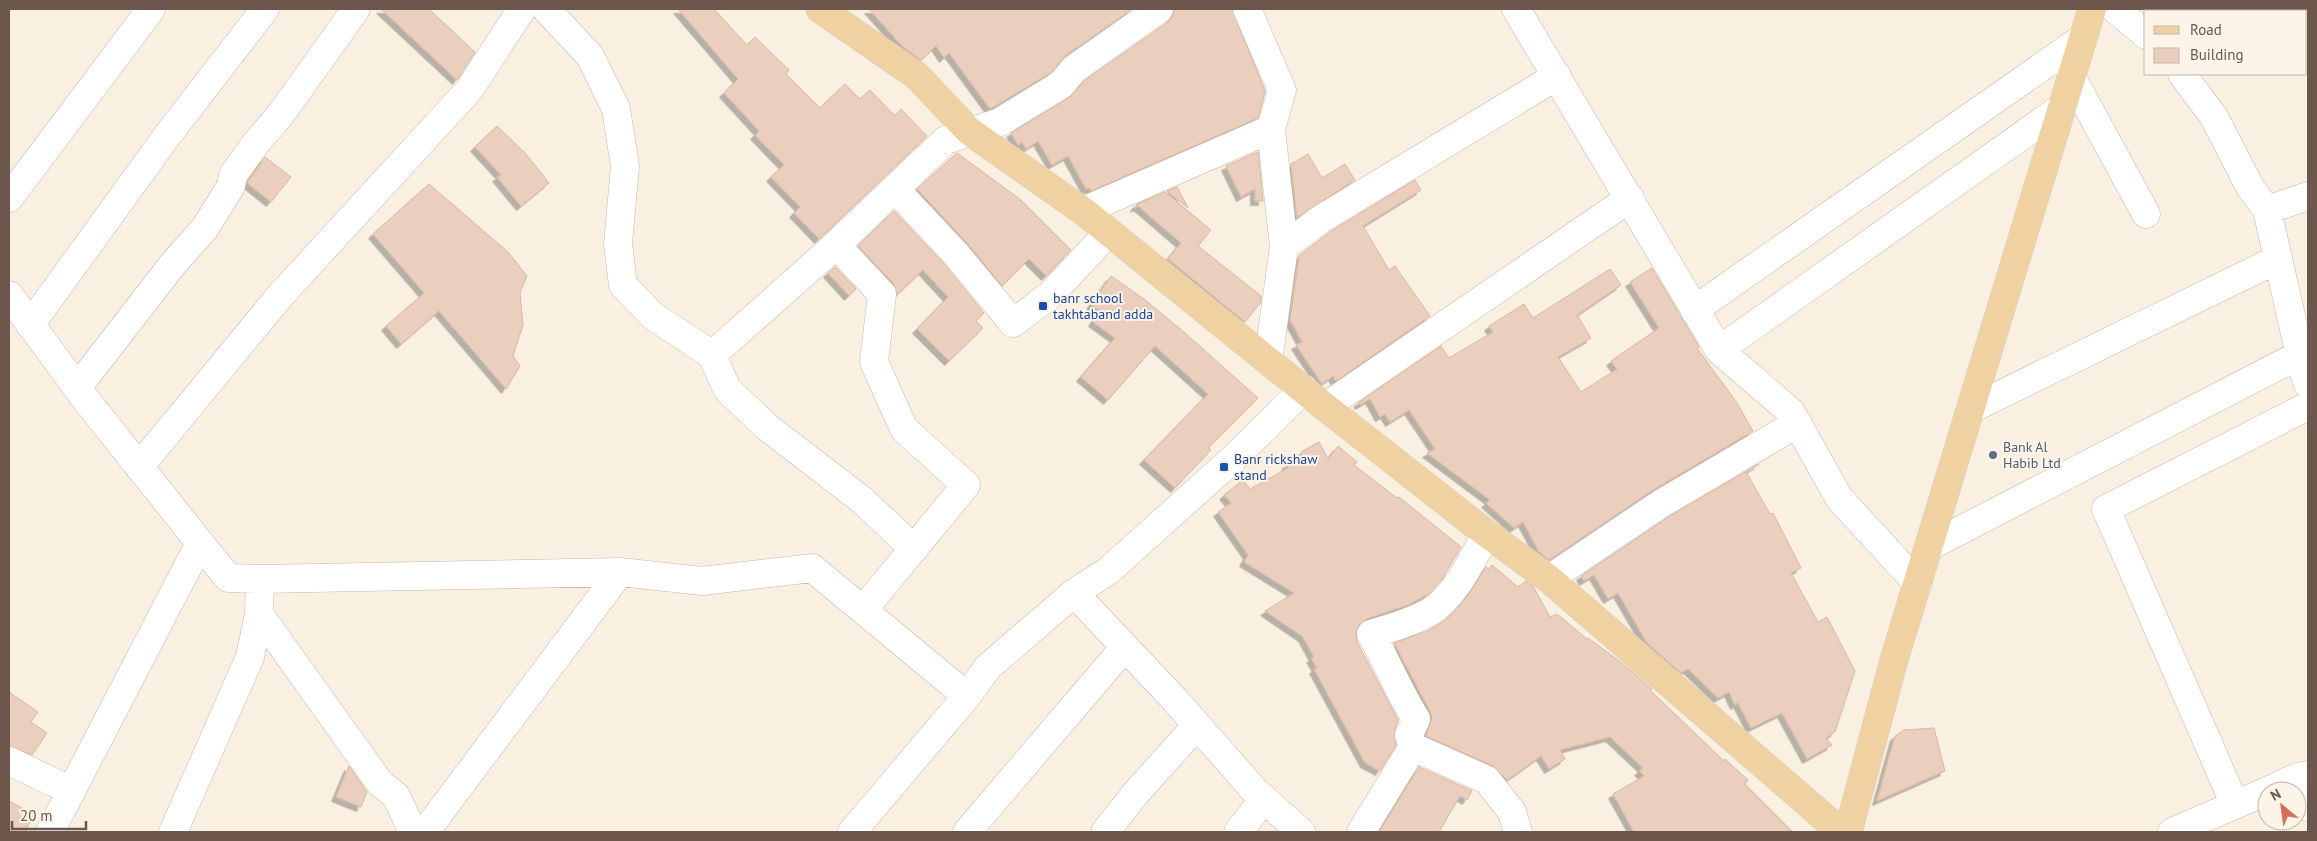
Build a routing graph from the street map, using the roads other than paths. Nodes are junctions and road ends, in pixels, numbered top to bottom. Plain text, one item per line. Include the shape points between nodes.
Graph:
1 (151, 9) edge
2 (265, 9) edge
3 (356, 9) edge
4 (522, 9) edge
5 (546, 9) edge
6 (820, 9) edge
7 (1159, 9) edge
8 (1248, 9) edge
9 (1516, 9) edge
10 (2092, 9) edge
11 (2115, 9) edge
12 (2144, 33) edge
13 (2083, 38) junction
14 (2183, 75) edge
15 (1558, 76) junction
16 (2071, 76) junction
17 (2062, 108) junction
18 (1271, 129) junction
19 (970, 131) junction
20 (896, 190) junction
21 (2308, 196) edge
22 (9, 198) edge
23 (1630, 198) junction
24 (2266, 210) junction
25 (1083, 211) junction
26 (2146, 214) dead end
27 (1108, 232) junction
28 (836, 245) junction
29 (1284, 247) junction
30 (2278, 259) junction
31 (1694, 310) junction
32 (16, 311) edge
33 (1719, 350) junction
34 (2299, 354) junction
35 (712, 355) junction
36 (1268, 361) junction
37 (2308, 384) edge
38 (77, 388) junction
39 (1304, 389) junction
40 (2308, 406) edge
41 (1325, 407) junction
42 (1971, 409) junction
43 (1798, 423) junction
44 (140, 467) junction
45 (1487, 533) junction
46 (200, 543) junction
47 (1930, 546) junction
48 (914, 548) junction
49 (620, 572) junction
50 (260, 579) junction
51 (1549, 579) junction
52 (1918, 584) junction
53 (1074, 593) junction
54 (863, 610) junction
55 (259, 614) junction
56 (1124, 648) junction
57 (967, 696) junction
58 (1197, 725) junction
59 (1413, 747) junction
60 (9, 761) edge
61 (2303, 776) edge
62 (2291, 781) edge
63 (72, 791) junction
64 (2257, 795) edge
65 (1264, 799) junction
66 (2235, 805) junction
67 (2308, 807) edge
68 (50, 832) edge
69 (173, 832) edge
70 (413, 832) edge
71 (425, 832) edge
72 (852, 832) edge
73 (966, 832) edge
74 (1105, 832) edge
75 (1238, 832) edge
76 (1301, 832) edge
77 (1361, 832) edge
78 (1518, 832) edge
79 (1841, 832) edge
80 (1848, 832) edge
81 (2172, 832) edge

1 - 22 street
2 - 32 street via 167,136
3 - 38 street via 233,175 231,186 205,228
4 - 44 street via 469,90 279,297
5 - 35 street via 590,56 616,109 625,166 618,244 623,286 653,316
6 - 19 main road via 917,76
7 - 19 street via 1074,69 1062,84 1000,122
8 - 18 street via 1282,90
9 - 15 street
10 - 13 main road
11 - 12 street
13 - 16 main road
13 - 31 street
14 - 24 street via 2214,117 2250,187
15 - 23 street
15 - 29 street via 1321,219
16 - 17 main road
16 - 26 street
17 - 33 street
17 - 42 main road
18 - 25 street
18 - 29 street
19 - 20 street via 946,140
19 - 25 main road
20 - 27 street via 1014,323 1050,295
20 - 28 street
21 - 24 street
23 - 31 street
23 - 41 street
24 - 30 street
25 - 27 main road
27 - 36 main road
28 - 35 street
28 - 48 street via 882,294 874,362 904,430 966,485
29 - 36 street
30 - 34 street
30 - 42 street
31 - 33 street
32 - 38 street
33 - 43 street via 1791,412
34 - 37 street
34 - 47 street
35 - 48 street via 727,389 767,427 862,500
36 - 39 main road
38 - 44 street
39 - 41 main road
39 - 53 street via 1234,458 1108,571
40 - 66 street via 2106,509
41 - 45 main road
42 - 47 main road
43 - 51 street via 1662,503
43 - 52 street via 1839,498
44 - 46 street
45 - 51 main road
45 - 59 street via 1458,584 1430,612 1371,634 1416,719 1409,735
46 - 50 street via 228,578
46 - 63 street
47 - 52 main road
48 - 54 street
49 - 50 street
49 - 54 street via 702,581 812,568
49 - 71 street
50 - 55 street
51 - 79 main road
52 - 80 main road
53 - 56 street
53 - 57 street via 988,667
54 - 57 street
55 - 69 street via 250,657
55 - 70 street via 380,783 396,796
56 - 58 street
56 - 73 street
57 - 72 street
58 - 65 street
58 - 74 street
59 - 77 street
59 - 78 street via 1487,780 1512,812
60 - 63 street
61 - 62 street
61 - 67 street
63 - 68 street
64 - 66 street
65 - 75 street
65 - 76 street
66 - 81 street

